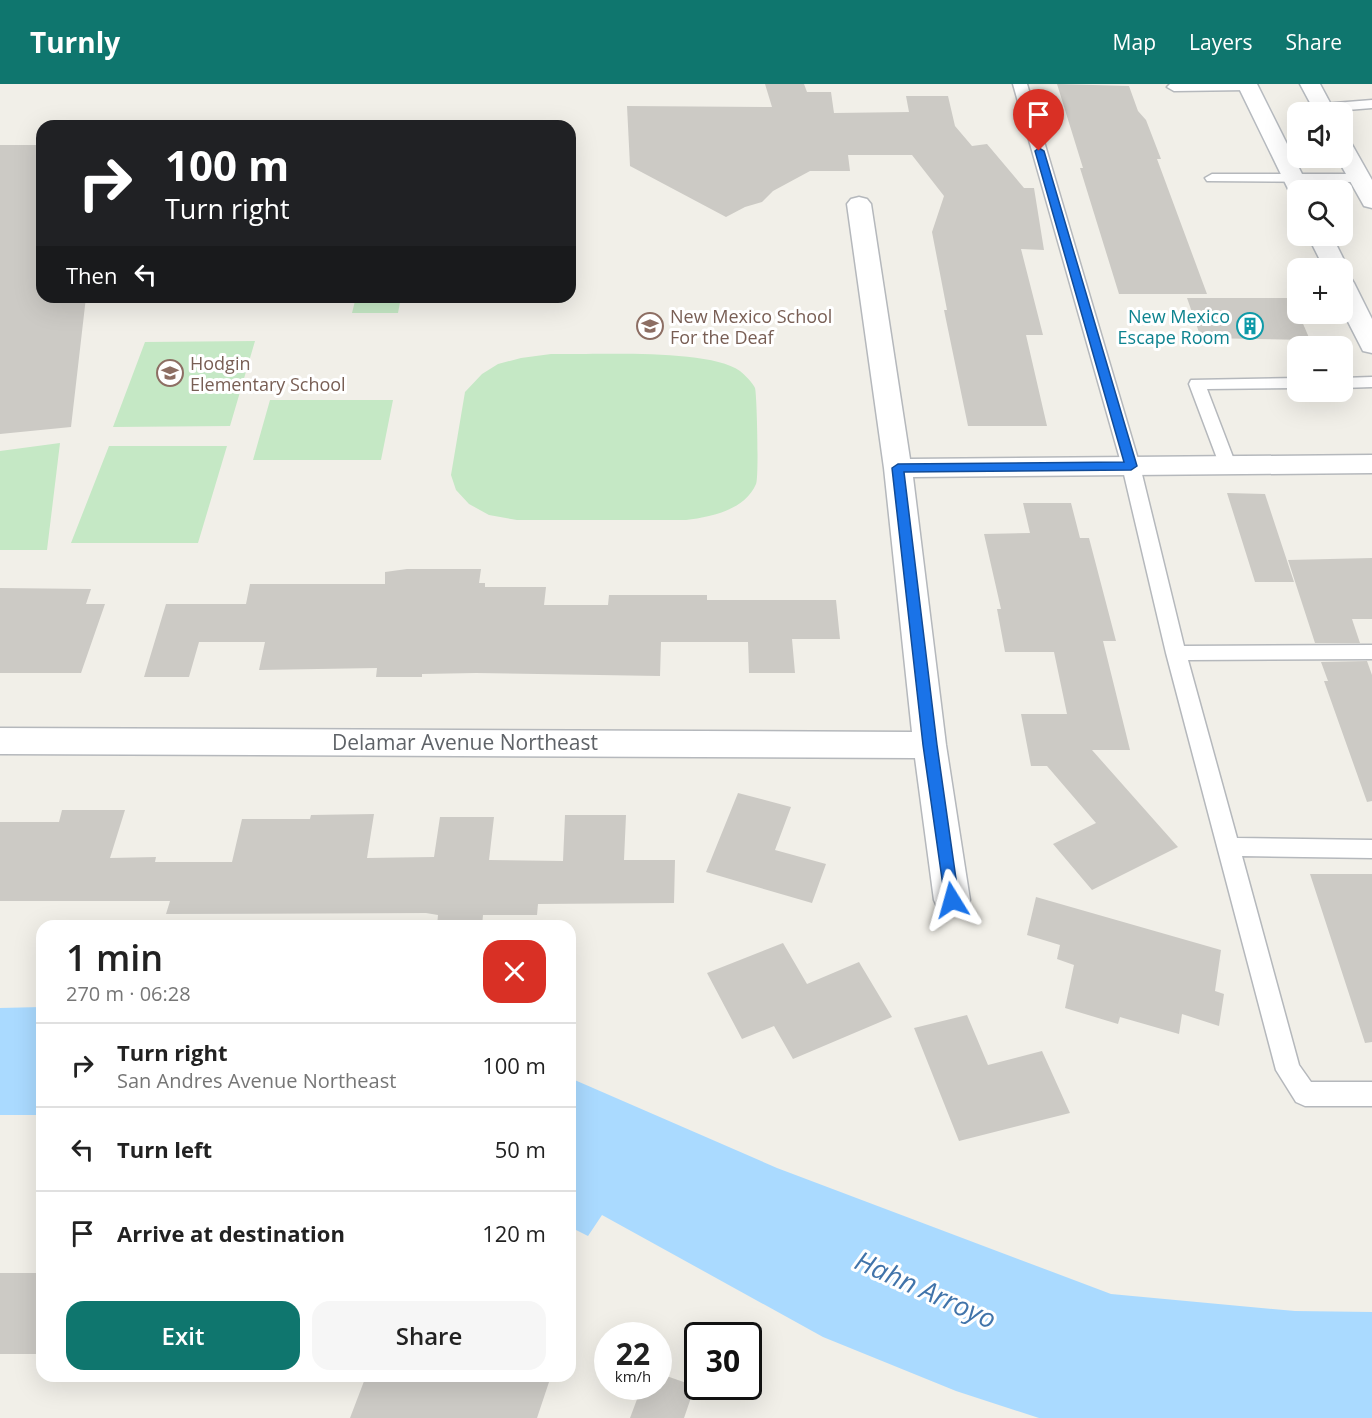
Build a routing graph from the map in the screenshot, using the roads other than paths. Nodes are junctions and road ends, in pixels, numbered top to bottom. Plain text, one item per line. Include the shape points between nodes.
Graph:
1 (1020, 84) edge
2 (1310, 84) edge
3 (1247, 85) edge
4 (1174, 87) dead end
5 (1320, 102) edge
6 (1372, 104) edge
7 (1353, 106) edge
8 (1353, 166) edge
9 (1212, 178) dead end
10 (1360, 178) junction
11 (1294, 180) edge
12 (1339, 180) edge
13 (1287, 183) edge
14 (1372, 201) edge
15 (859, 204) dead end
16 (1353, 306) edge
17 (1372, 345) edge
18 (1372, 382) edge
19 (1287, 383) edge
20 (1353, 383) edge
21 (1372, 464) edge
22 (1227, 465) junction
23 (1131, 466) junction
24 (898, 468) junction
25 (1372, 652) edge
26 (1176, 653) junction
27 (0, 741) edge
28 (930, 745) junction
29 (1228, 847) junction
30 (1372, 849) edge
31 (952, 900) dead end
32 (1372, 1094) edge

1 - 23 lane
2 - 5 street
3 - 4 lane
3 - 11 street
6 - 7 lane
8 - 10 street
9 - 13 lane
10 - 12 lane
10 - 14 street
15 - 24 street
16 - 17 street
18 - 20 lane
19 - 22 lane via 1197,384
21 - 22 street
22 - 23 street
23 - 24 street
23 - 26 lane
24 - 28 street
25 - 26 lane
26 - 29 lane
27 - 28 street, Delamar Avenue Northeast
28 - 31 street
29 - 30 lane
29 - 32 lane via 1288,1071 1305,1094

